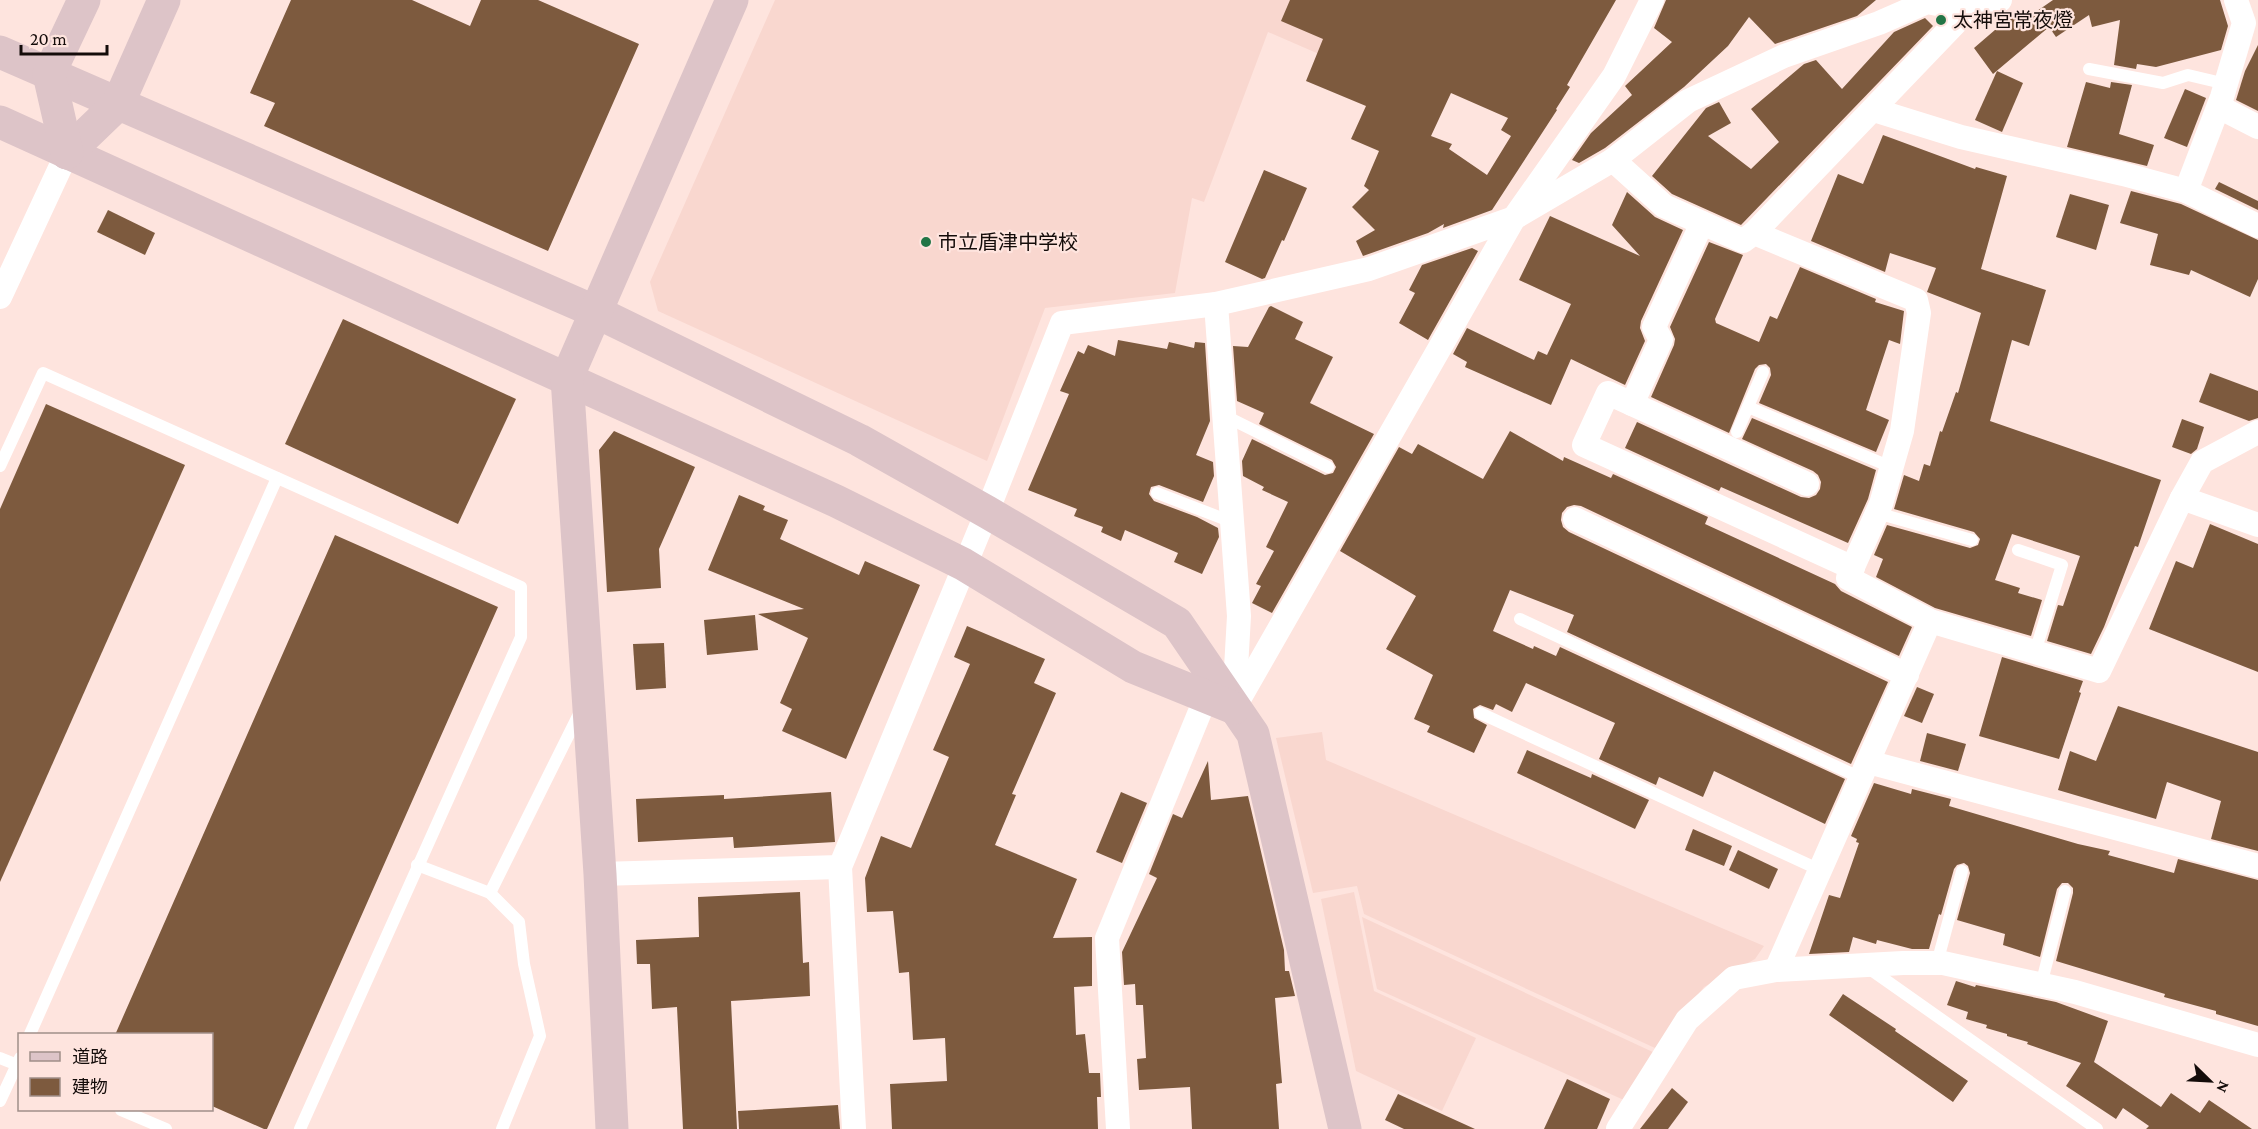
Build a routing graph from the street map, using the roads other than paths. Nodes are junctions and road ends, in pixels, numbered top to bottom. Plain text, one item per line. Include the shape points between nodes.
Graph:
1 (84, 0) edge
2 (164, 0) edge
3 (732, 0) edge
4 (1652, 0) edge
5 (2000, 0) edge
6 (2236, 0) edge
7 (1958, 6) edge
8 (0, 52) edge
9 (2089, 69) dead end
10 (50, 74) junction
11 (2222, 96) junction
12 (118, 104) junction
13 (1874, 110) junction
14 (0, 122) edge
15 (2258, 127) edge
16 (67, 153) junction
17 (1612, 160) junction
18 (2187, 191) junction
19 (1514, 218) junction
20 (1702, 223) junction
21 (2258, 226) edge
22 (1754, 233) junction
23 (0, 297) edge
24 (1216, 304) junction
25 (594, 311) junction
26 (1763, 372) dead end
27 (567, 378) junction
28 (1632, 404) junction
29 (1748, 407) junction
30 (1225, 416) junction
31 (1737, 432) dead end
32 (2258, 432) edge
33 (0, 466) edge
34 (1328, 467) dead end
35 (1891, 467) junction
36 (277, 478) junction
37 (1807, 484) dead end
38 (1157, 493) dead end
39 (2182, 498) junction
40 (987, 512) junction
41 (1877, 513) junction
42 (1575, 519) dead end
43 (1232, 522) junction
44 (2258, 525) edge
45 (1972, 540) dead end
46 (2018, 550) dead end
47 (963, 564) junction
48 (1853, 568) junction
49 (1520, 619) dead end
50 (1930, 621) junction
51 (2035, 652) junction
52 (1907, 675) junction
53 (588, 696) junction
54 (1220, 702) junction
55 (1480, 713) dead end
56 (1864, 770) junction
57 (417, 865) junction
58 (2258, 866) edge
59 (840, 867) junction
60 (1820, 870) junction
61 (1962, 871) dead end
62 (600, 874) junction
63 (2066, 891) dead end
64 (490, 893) junction
65 (1937, 963) junction
66 (1865, 965) junction
67 (1776, 970) junction
68 (2041, 985) junction
69 (31, 1033) edge
70 (2258, 1045) edge
71 (0, 1058) edge
72 (18, 1063) edge
73 (0, 1101) edge
74 (123, 1111) edge
75 (166, 1129) edge
76 (300, 1129) edge
77 (502, 1129) edge
78 (612, 1129) edge
79 (854, 1129) edge
80 (1118, 1129) edge
81 (1345, 1129) edge
82 (1618, 1129) edge
83 (2097, 1129) edge

1 - 10 street
2 - 12 street
3 - 25 street
4 - 19 street via 1614,76
5 - 7 street
6 - 11 street via 2244,23
7 - 13 street
7 - 17 street via 1928,2 1784,57 1688,101
8 - 10 street
9 - 11 lane via 2163,83 2188,75
10 - 12 street
10 - 16 street
11 - 15 street
11 - 18 street
12 - 16 street
12 - 25 street
13 - 18 street via 1961,137
13 - 22 street
14 - 16 street
16 - 23 street
16 - 27 street
17 - 19 street
17 - 20 street via 1664,206
18 - 21 street
19 - 24 street via 1369,269
19 - 54 street
20 - 22 street via 1743,241
20 - 28 street via 1654,327 1661,340
22 - 35 street via 1916,300 1919,313 1902,431
24 - 30 street
24 - 40 street via 1062,323
25 - 27 street
25 - 40 street via 859,440
26 - 29 lane
27 - 47 street via 836,501
27 - 53 street
28 - 37 street
28 - 48 street via 1608,393 1584,445
29 - 31 lane
29 - 35 lane
30 - 34 lane
30 - 43 street
32 - 39 street via 2202,462
33 - 36 lane via 43,373
35 - 41 street
36 - 57 lane via 521,588 521,638
36 - 69 lane
38 - 43 lane
39 - 44 street
39 - 51 street via 2099,671
40 - 47 street
40 - 54 street via 1177,623
41 - 45 lane
41 - 48 street
42 - 52 street
43 - 54 street via 1239,616
46 - 51 lane via 2062,565
47 - 54 street via 1133,668
47 - 59 street
48 - 50 street via 1848,578
49 - 56 lane
50 - 51 street
50 - 52 street
52 - 56 street
53 - 62 street
53 - 64 lane
54 - 80 street via 1107,938
54 - 81 street via 1253,734
55 - 60 lane
56 - 58 street
56 - 60 street
57 - 64 lane
57 - 76 lane
59 - 62 street
59 - 79 street
60 - 67 street
61 - 65 lane
62 - 78 street
63 - 68 lane
64 - 77 lane via 519,922 540,1036
65 - 66 street
65 - 68 street
66 - 67 street
66 - 83 lane
67 - 82 street via 1734,978 1687,1020
68 - 70 street
71 - 72 lane
72 - 73 lane
74 - 75 lane

